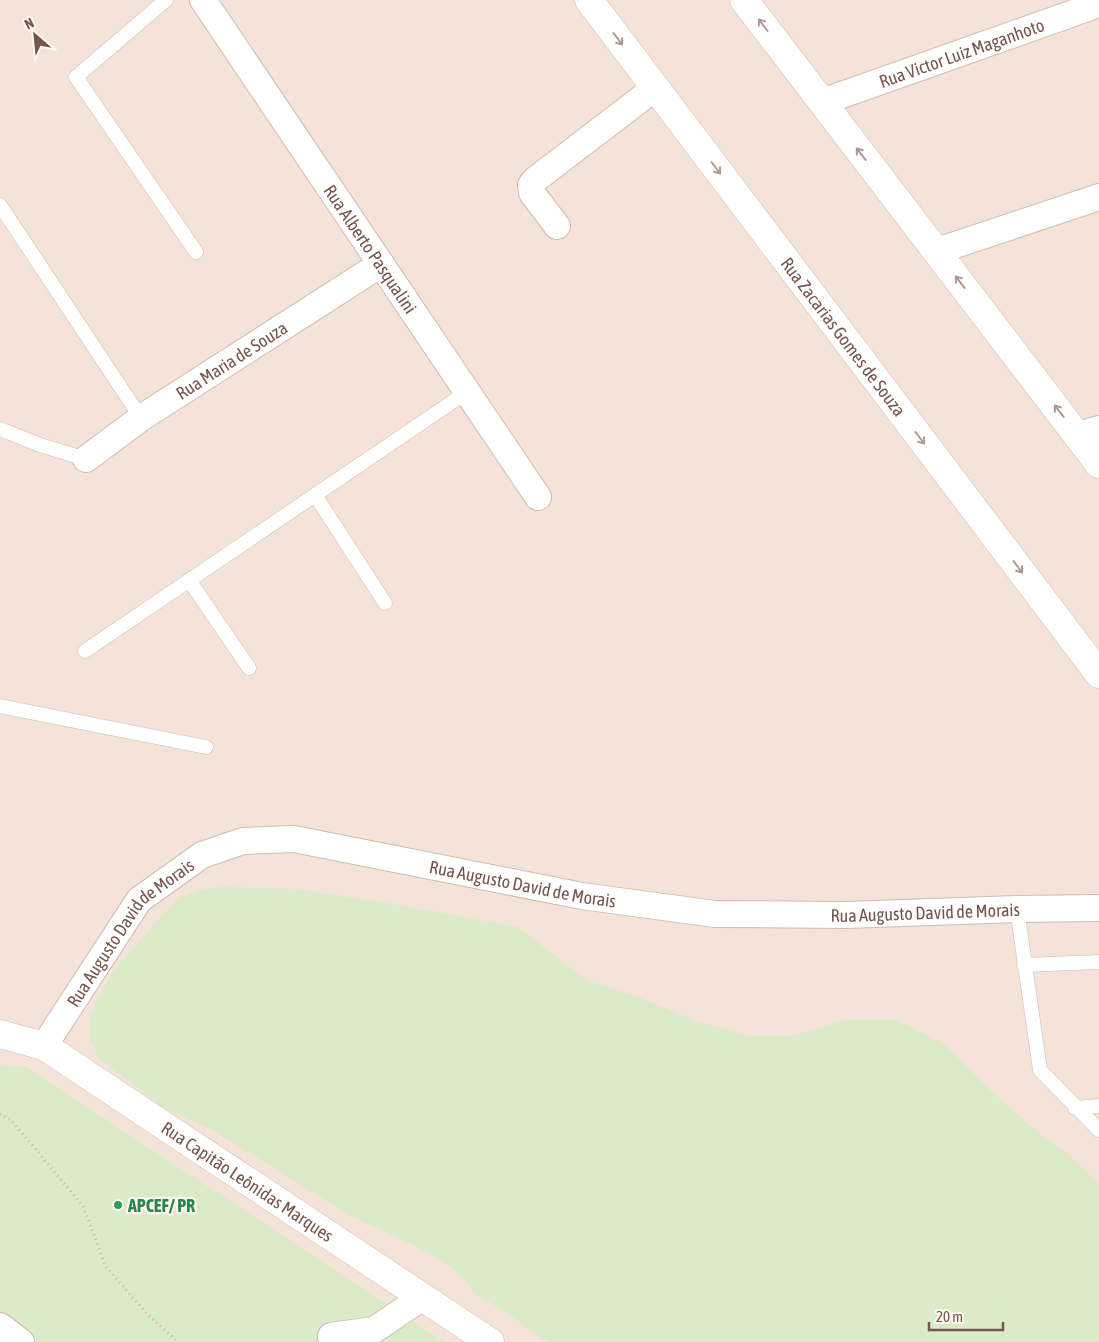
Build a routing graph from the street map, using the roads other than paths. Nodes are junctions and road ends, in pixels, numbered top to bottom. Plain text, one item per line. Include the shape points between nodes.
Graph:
1 (166, 0) edge
2 (203, 0) edge
3 (588, 0) edge
4 (744, 0) edge
5 (1099, 4) edge
6 (655, 88) junction
7 (822, 102) junction
8 (1099, 197) edge
9 (0, 205) edge
10 (557, 226) dead end
11 (937, 251) junction
12 (196, 252) dead end
13 (381, 264) junction
14 (467, 392) junction
15 (141, 418) junction
16 (0, 429) edge
17 (1088, 432) edge
18 (86, 460) joint
19 (1099, 464) edge
20 (315, 495) junction
21 (538, 497) dead end
22 (189, 580) junction
23 (385, 603) dead end
24 (85, 650) dead end
25 (249, 668) dead end
26 (1099, 674) edge
27 (0, 706) edge
28 (206, 747) dead end
29 (1099, 908) edge
30 (1017, 909) junction
31 (1099, 962) edge
32 (1024, 964) junction
33 (0, 1034) edge
34 (44, 1046) junction
35 (1099, 1106) edge
36 (1076, 1108) junction
37 (1099, 1130) edge
38 (423, 1298) junction
39 (0, 1326) edge
40 (375, 1336) edge
41 (21, 1342) edge
42 (332, 1342) edge
43 (490, 1342) edge

1 - 12 lane via 76,77
2 - 13 street, Rua Alberto Pasqualini
3 -> 6 main road, Rua Zacarias Gomes de Souza
7 -> 4 main road
5 - 7 street, Rua Victor Luiz Maganhoto
6 - 10 street via 531,185 532,193
6 -> 26 main road, Rua Zacarias Gomes de Souza
11 -> 7 main road
8 - 11 street
9 - 15 lane
17 -> 11 main road
13 - 14 street, Rua Alberto Pasqualini
13 - 15 street, Rua Maria de Souza
14 - 20 lane
14 - 21 street, Rua Alberto Pasqualini
15 - 18 street, Rua Maria de Souza
16 - 18 lane
17 - 19 main road
20 - 22 lane
20 - 23 lane
22 - 24 lane
22 - 25 lane
27 - 28 lane
29 - 30 street, Rua Augusto David de Morais
30 - 32 lane
30 - 34 street, Rua Augusto David de Morais via 715,914 582,896 294,838 243,841 202,855 139,900
31 - 32 lane
32 - 36 lane via 1040,1070
33 - 34 main road, Rua Capitão Leônidas Marques
34 - 38 main road, Rua Capitão Leônidas Marques
35 - 36 lane
36 - 37 lane
38 - 40 street
38 - 43 main road, Rua Capitão Leônidas Marques
39 - 41 street
40 - 42 street via 332,1336

